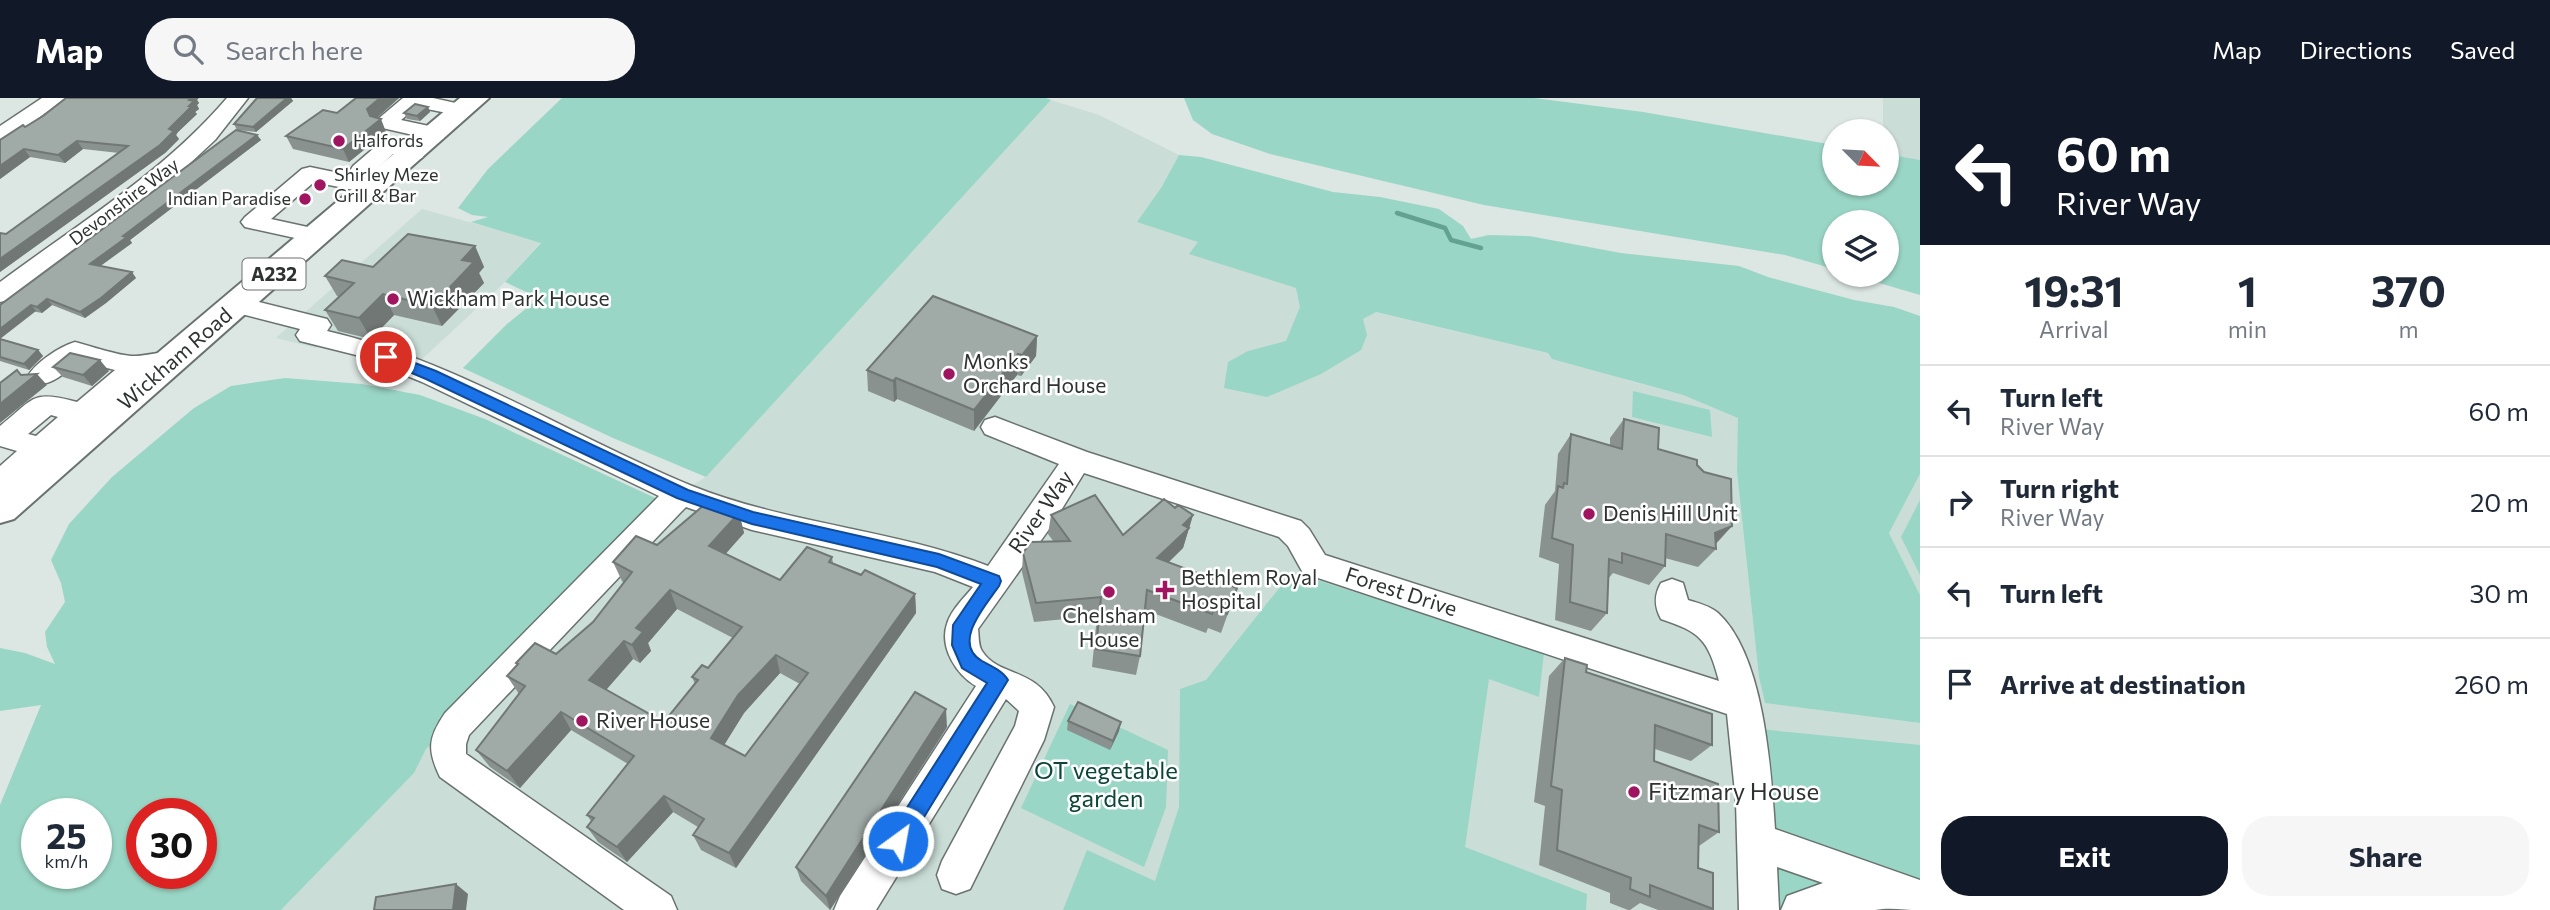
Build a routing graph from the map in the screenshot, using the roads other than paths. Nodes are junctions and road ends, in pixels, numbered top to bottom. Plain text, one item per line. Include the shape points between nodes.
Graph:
1 (56, 98) edge
2 (238, 98) edge
3 (469, 104) edge
4 (393, 105) edge
5 (0, 135) edge
6 (424, 143) junction
7 (304, 157) dead end
8 (374, 178) junction
9 (318, 236) junction
10 (0, 295) edge
11 (239, 305) junction
12 (171, 362) junction
13 (137, 366) junction
14 (41, 376) dead end
15 (81, 413) junction
16 (995, 427) dead end
17 (41, 447) junction
18 (1077, 460) junction
19 (0, 482) edge
20 (682, 494) junction
21 (0, 508) edge
22 (993, 581) junction
23 (1672, 592) dead end
24 (999, 680) junction
25 (1744, 704) junction
26 (1757, 841) junction
27 (956, 875) dead end
28 (1903, 894) edge
29 (657, 910) edge
30 (854, 910) edge
31 (1759, 910) edge
32 (1801, 910) edge

1 - 5 street
2 - 10 street, Devonshire Way via 180,161
3 - 4 street
3 - 6 highway, Wickham Road / A232
4 - 6 street
6 - 8 highway, Wickham Road / A232
7 - 8 street
8 - 9 highway, Wickham Road / A232
8 - 9 street via 310,174 253,222
9 - 11 highway, Wickham Road / A232
11 - 12 highway, Wickham Road / A232
11 - 20 street via 431,375
12 - 13 street
12 - 21 highway, Wickham Road / A232
13 - 14 street via 75,351
13 - 15 street
15 - 17 street
15 - 17 street via 46,404 5,438
16 - 18 street, Forest Drive
17 - 19 street
18 - 22 street, River Way
18 - 25 street, Forest Drive via 1290,529 1300,537 1305,556 1314,564
20 - 22 street via 752,518 939,560
20 - 29 street via 457,724 448,738 447,753 453,765
22 - 24 street, River Way via 962,625 961,645 968,662
23 - 25 street via 1672,609 1700,618 1718,638
24 - 27 street, River Way via 1032,699 1037,717
24 - 30 street
25 - 26 street
26 - 28 street
26 - 31 street
28 - 32 street

